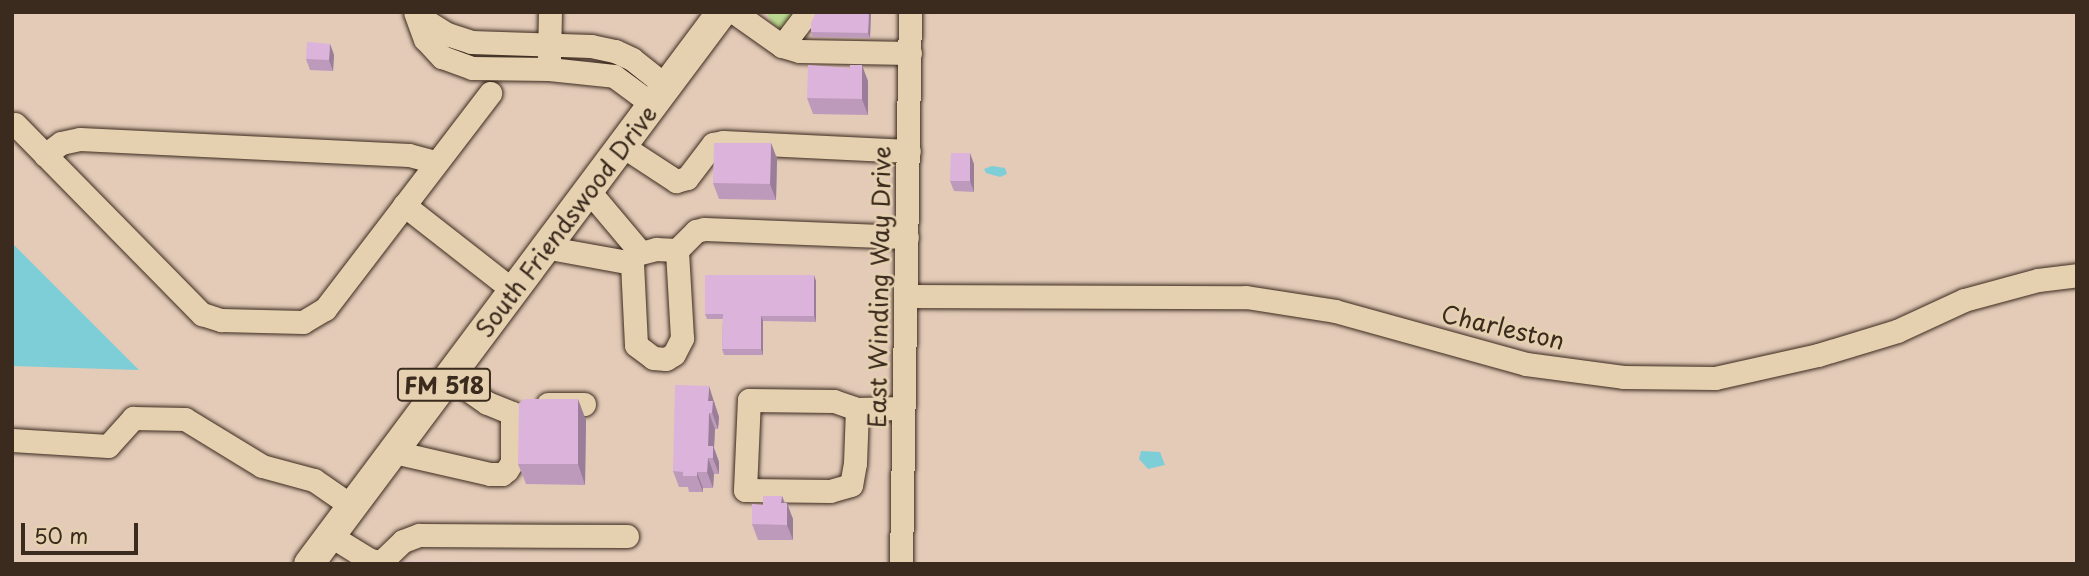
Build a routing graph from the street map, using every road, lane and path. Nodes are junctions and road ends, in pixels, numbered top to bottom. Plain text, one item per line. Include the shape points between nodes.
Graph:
1 (550, 12) edge
2 (722, 12) edge
3 (734, 12) edge
4 (808, 12) edge
5 (910, 12) edge
6 (416, 14) edge
7 (550, 44) junction
8 (782, 46) junction
9 (910, 53) junction
10 (549, 69) junction
11 (490, 93) dead end
12 (659, 95) junction
13 (15, 124) dead end
14 (621, 145) junction
15 (909, 151) junction
16 (45, 155) junction
17 (436, 162) junction
18 (588, 190) junction
19 (399, 212) junction
20 (906, 237) junction
21 (544, 247) junction
22 (677, 250) junction
23 (636, 258) junction
24 (2077, 275) edge
25 (905, 296) junction
26 (509, 297) junction
27 (450, 377) junction
28 (584, 404) dead end
29 (903, 408) junction
30 (857, 409) junction
31 (512, 413) junction
32 (12, 440) edge
33 (394, 452) junction
34 (353, 507) junction
35 (331, 536) junction
36 (627, 536) dead end
37 (381, 563) edge
38 (309, 564) edge
39 (901, 564) edge

1 - 7 street
2 - 12 main road, South Friendswood Drive / FM 518
3 - 8 street
4 - 8 street
5 - 9 street, East Winding Way Drive
6 - 7 street via 447,34 471,42
6 - 10 street via 425,39 442,57 472,68
7 - 10 street
7 - 12 street via 615,51 632,60
8 - 9 street via 799,51 833,46
9 - 15 street, East Winding Way Drive
10 - 12 street via 614,76
11 - 17 street
12 - 14 main road, South Friendswood Drive / FM 518
13 - 16 street
14 - 15 street via 676,181 687,178 713,144 723,142
14 - 18 main road, South Friendswood Drive / FM 518
15 - 20 street, East Winding Way Drive
16 - 17 street via 61,143 80,139 409,155
16 - 19 street via 202,314 221,320 303,322 317,317
17 - 19 street
18 - 21 main road, South Friendswood Drive / FM 518
18 - 23 street
19 - 26 street
20 - 22 street via 704,229
20 - 25 street, East Winding Way Drive
21 - 23 street
21 - 26 main road, South Friendswood Drive / FM 518
22 - 23 street via 656,249
22 - 23 street via 682,338 666,359 645,355 636,345
24 - 25 street, Charleston via 2038,280 1964,300 1897,331 1818,355 1714,377 1623,377 1526,364 1335,311 1246,297
25 - 29 street, East Winding Way Drive
26 - 27 main road, South Friendswood Drive / FM 518
27 - 31 street via 487,403
27 - 33 main road, South Friendswood Drive / FM 518
28 - 31 street via 534,404
29 - 30 street
29 - 39 street, East Winding Way Drive
30 - 30 street via 850,485 830,491 746,490 749,400 834,401
31 - 33 street via 512,462 502,474
32 - 34 street via 108,446 133,418 186,419 262,466 314,480
33 - 34 main road, South Friendswood Drive / FM 518
34 - 35 main road, South Friendswood Drive / FM 518
35 - 37 street
35 - 38 main road, South Friendswood Drive / FM 518
36 - 37 street via 419,535 403,541

